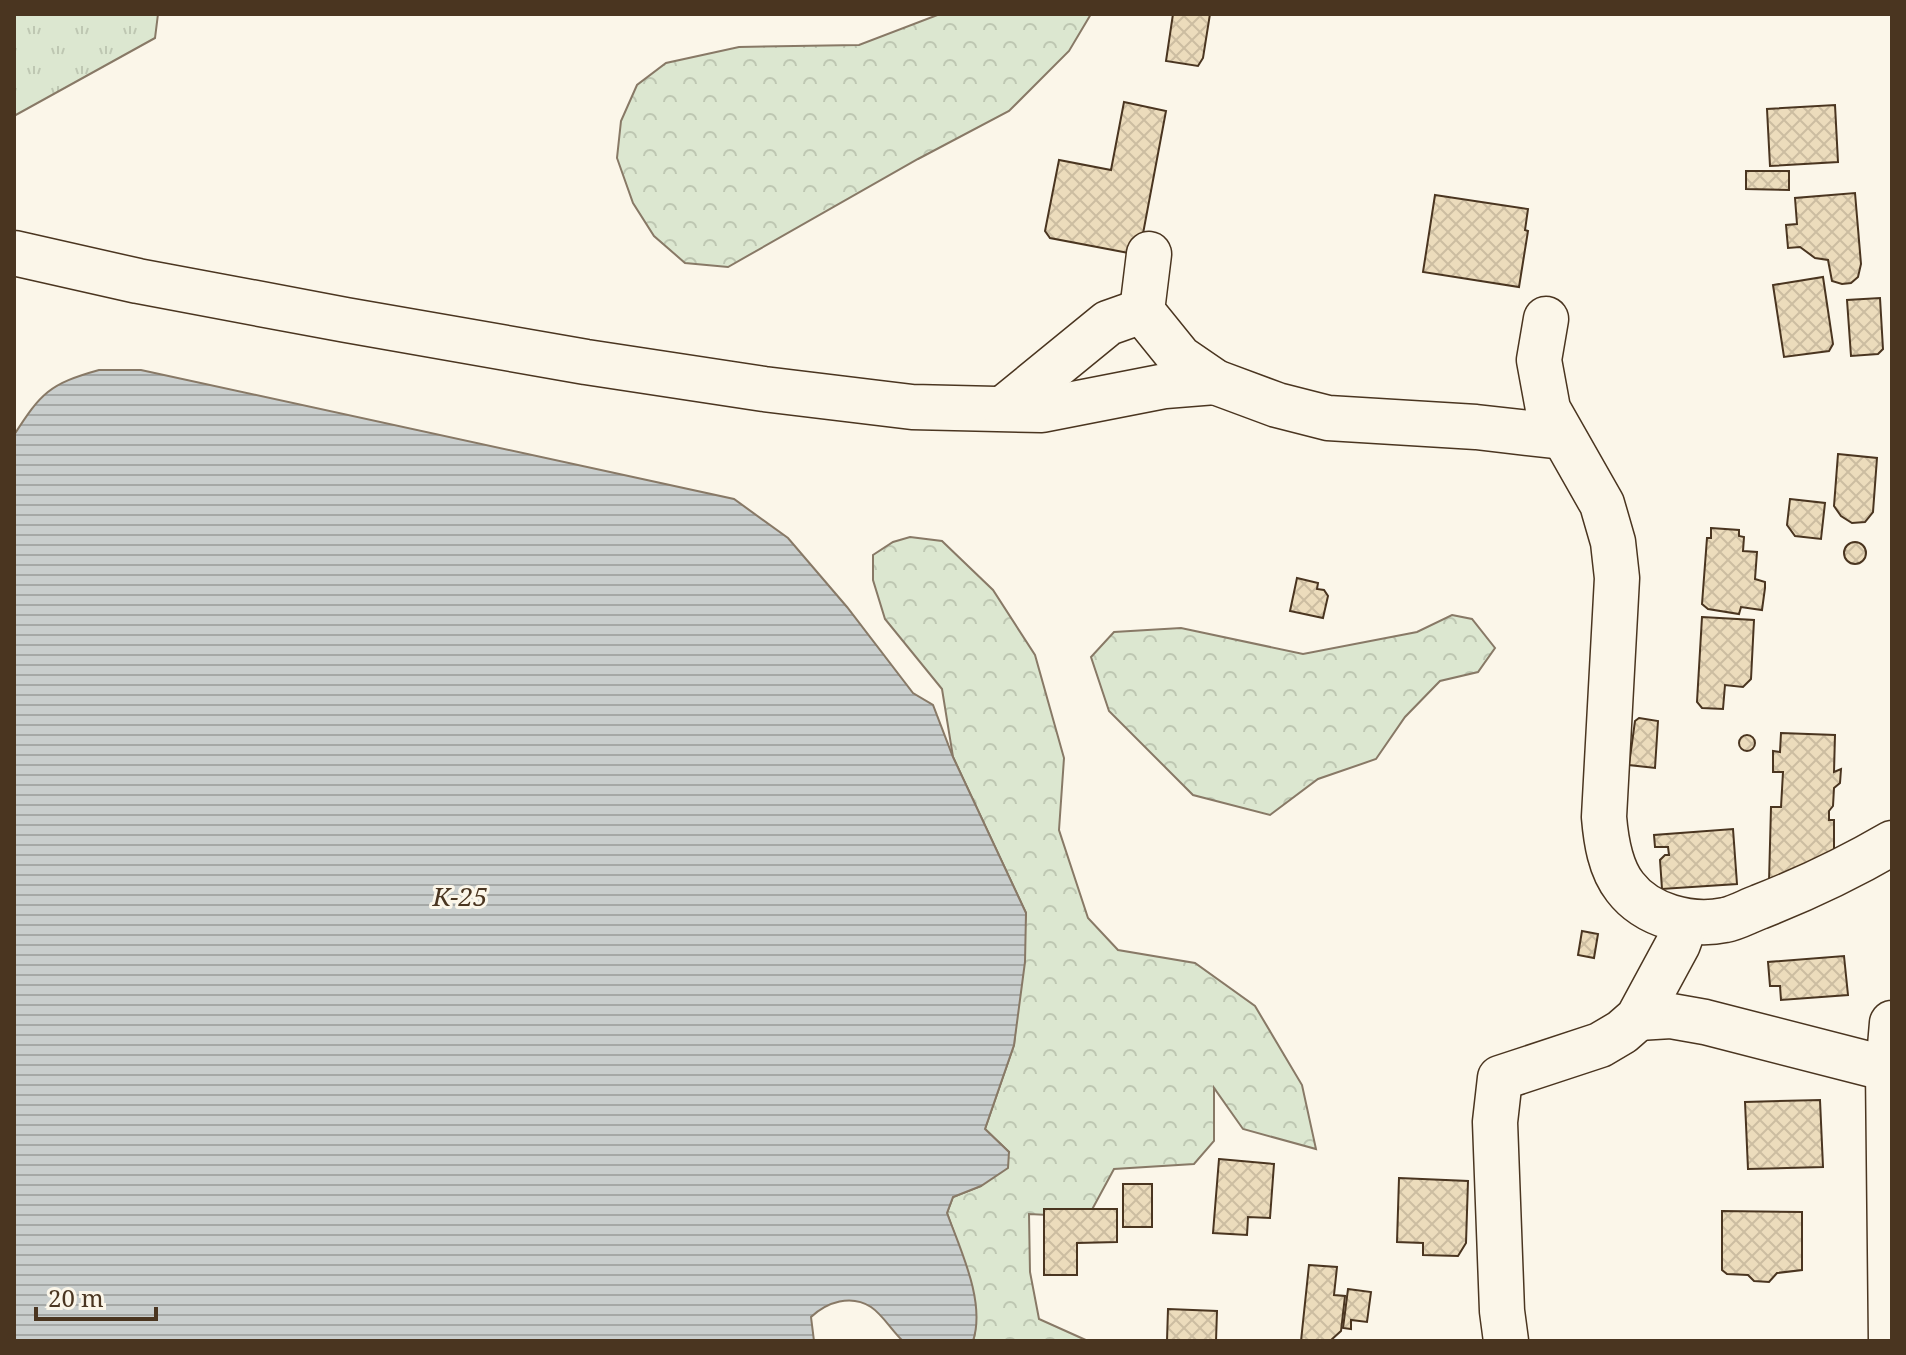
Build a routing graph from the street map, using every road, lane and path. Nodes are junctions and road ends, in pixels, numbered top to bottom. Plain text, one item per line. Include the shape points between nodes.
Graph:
1 (14, 253) edge
2 (1149, 254) dead end
3 (1142, 311) junction
4 (1546, 319) dead end
5 (1215, 382) junction
6 (1004, 408) junction
7 (1563, 437) junction
8 (1892, 843) edge
9 (1686, 922) junction
10 (1638, 1018) junction
11 (1892, 1023) edge
12 (1890, 1070) edge
13 (1506, 1341) edge
14 (1891, 1341) edge

1 - 6 street via 138,281 586,362 897,405
2 - 3 street
3 - 5 street via 1180,358
3 - 6 street via 1108,323
4 - 7 street via 1539,360 1548,409
5 - 6 street via 1165,386 1042,410
5 - 7 street via 1328,418
7 - 9 street via 1602,504 1617,578 1606,841 1625,888 1645,905
8 - 9 street via 1726,920
9 - 10 street
10 - 12 street via 1705,1022
10 - 13 street via 1600,1045 1500,1078 1495,1138
11 - 12 street
12 - 14 street

